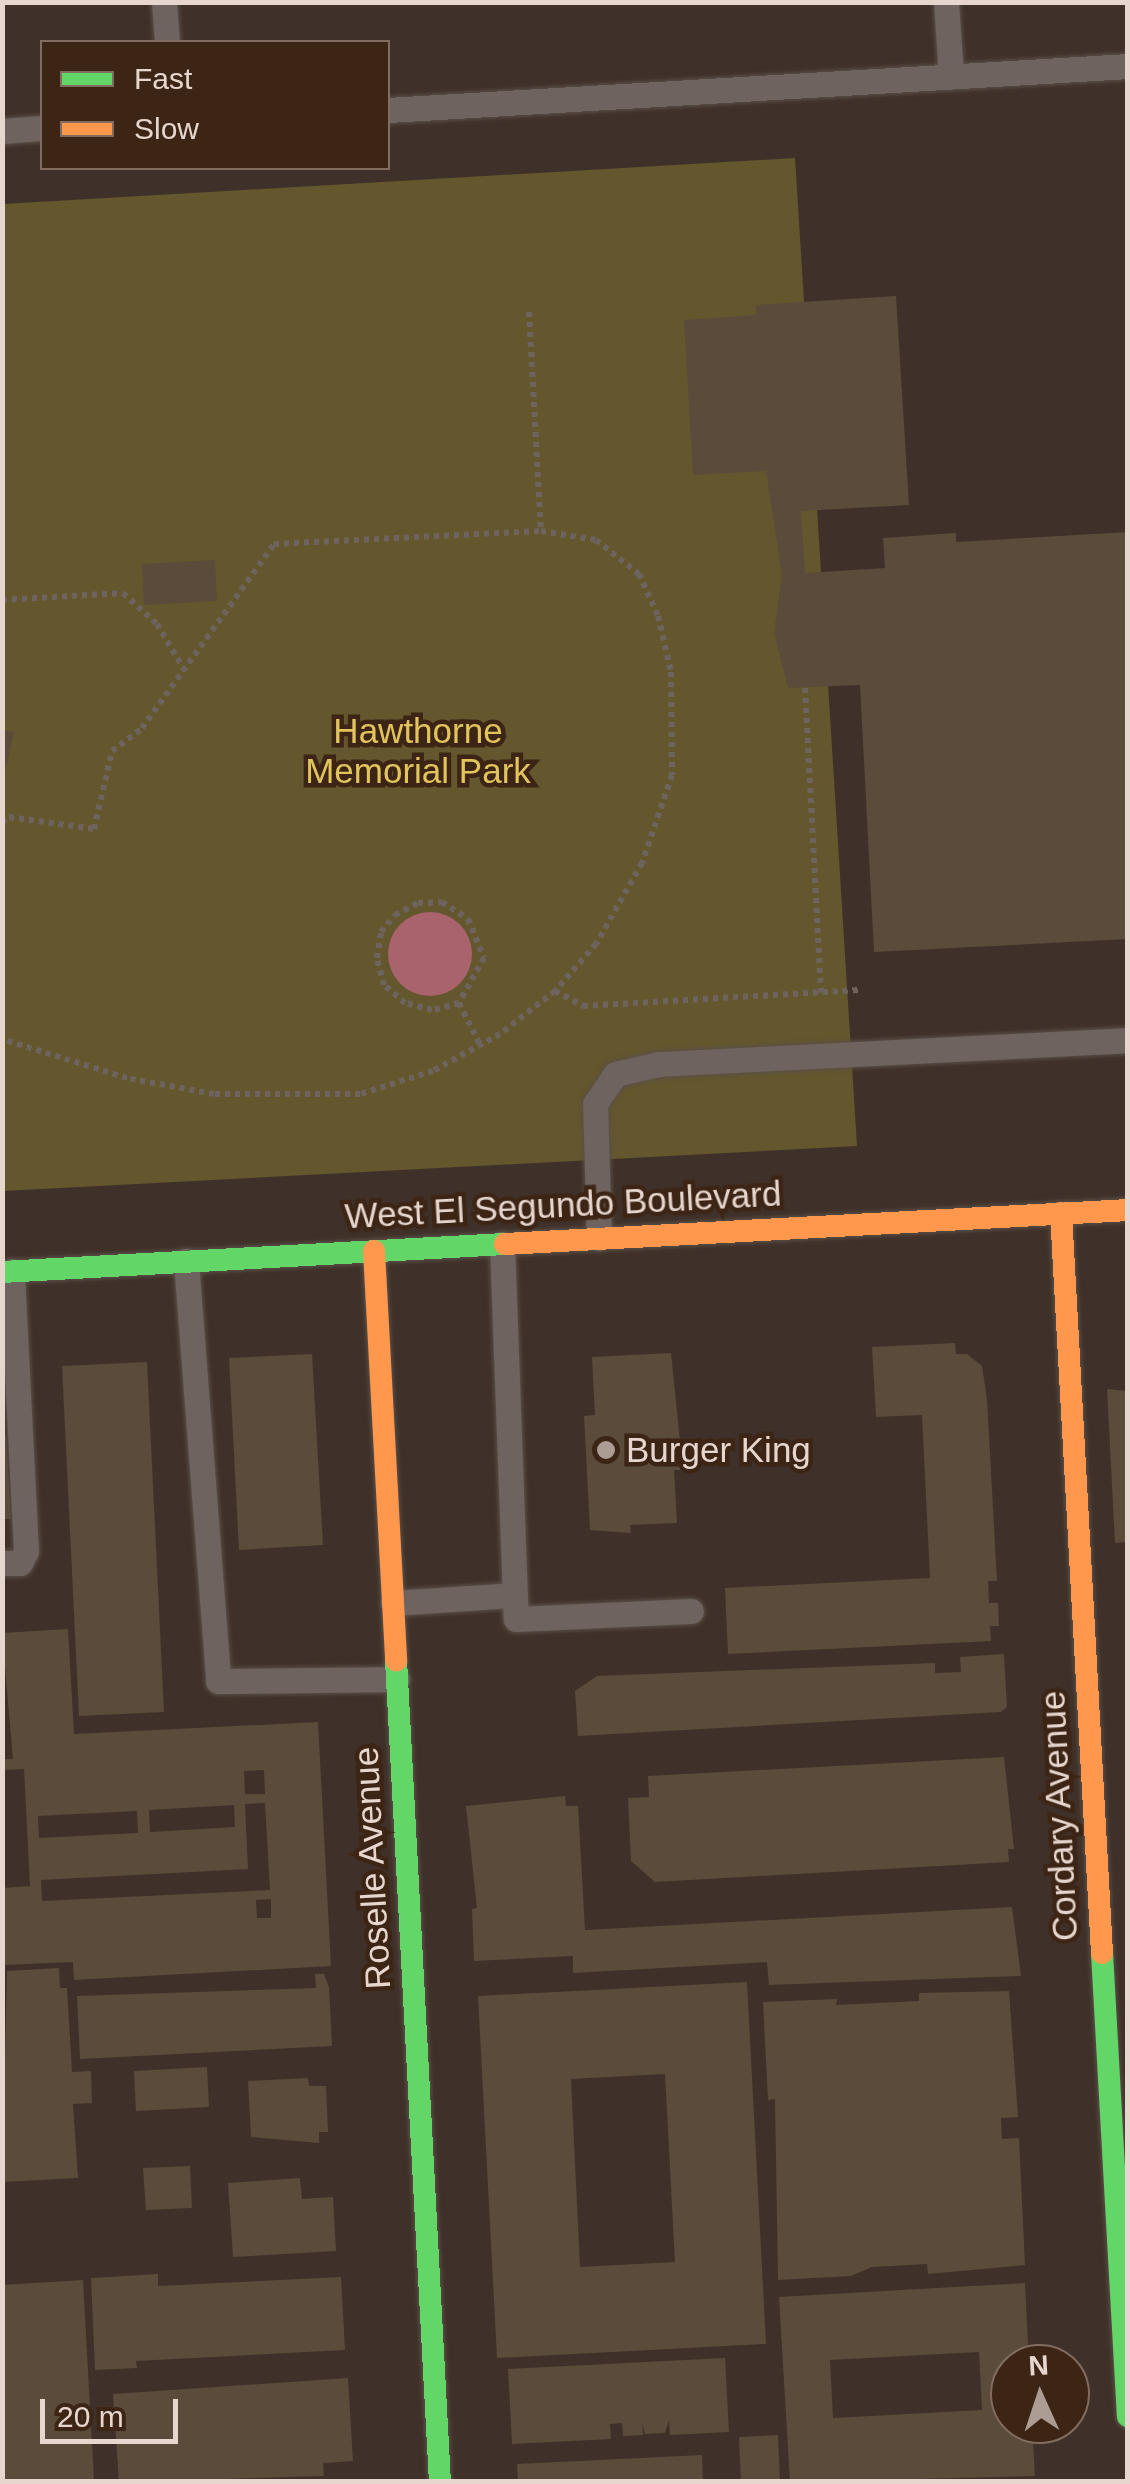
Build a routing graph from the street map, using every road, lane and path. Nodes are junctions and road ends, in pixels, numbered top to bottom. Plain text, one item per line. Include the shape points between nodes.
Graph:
1 (164, 2) edge
2 (946, 2) edge
3 (167, 40) edge
4 (1128, 66) edge
5 (951, 76) junction
6 (390, 110) edge
7 (40, 128) edge
8 (2, 131) edge
9 (529, 312) dead end
10 (540, 532) junction
11 (2, 600) edge
12 (185, 671) junction
13 (805, 688) dead end
14 (2, 822) edge
15 (859, 990) dead end
16 (555, 991) junction
17 (822, 993) junction
18 (459, 1003) junction
19 (2, 1039) edge
20 (1128, 1040) edge
21 (480, 1045) junction
22 (1128, 1210) edge
23 (1061, 1213) junction
24 (598, 1238) junction
25 (502, 1244) junction
26 (374, 1251) junction
27 (186, 1261) junction
28 (8, 1271) edge
29 (2, 1563) edge
30 (512, 1595) junction
31 (393, 1602) junction
32 (690, 1610) dead end
33 (397, 1679) junction
34 (1128, 2416) edge
35 (440, 2482) edge

1 - 3 lane
2 - 5 lane
4 - 5 lane
5 - 6 lane
7 - 8 lane
9 - 10 path
10 - 12 path via 274,544
10 - 16 path via 596,540 639,574 658,616 670,672 672,774 642,863 596,944
11 - 12 path via 123,593 157,624
12 - 14 path via 142,728 112,750 94,828 9,817
13 - 17 path
15 - 17 path
16 - 17 path via 583,1006
16 - 21 path
18 - 18 path via 484,958 468,920 442,902 418,903 396,915 379,945 384,985 405,1003 432,1010
18 - 21 path
19 - 21 path via 128,1078 214,1094 360,1094 433,1072
20 - 24 lane via 659,1064 615,1074 595,1104
22 - 23 street, West El Segundo Boulevard
23 - 24 street, West El Segundo Boulevard
23 - 34 street, Cordary Avenue via 1100,1750
24 - 25 street, West El Segundo Boulevard
25 - 26 street, West El Segundo Boulevard
25 - 30 lane
26 - 27 street, West El Segundo Boulevard
26 - 31 street, Roselle Avenue
27 - 28 street, West El Segundo Boulevard
27 - 33 lane via 218,1681
28 - 29 lane via 26,1551 20,1563
30 - 31 lane
30 - 32 lane via 516,1619
31 - 33 street, Roselle Avenue
33 - 35 street, Roselle Avenue

